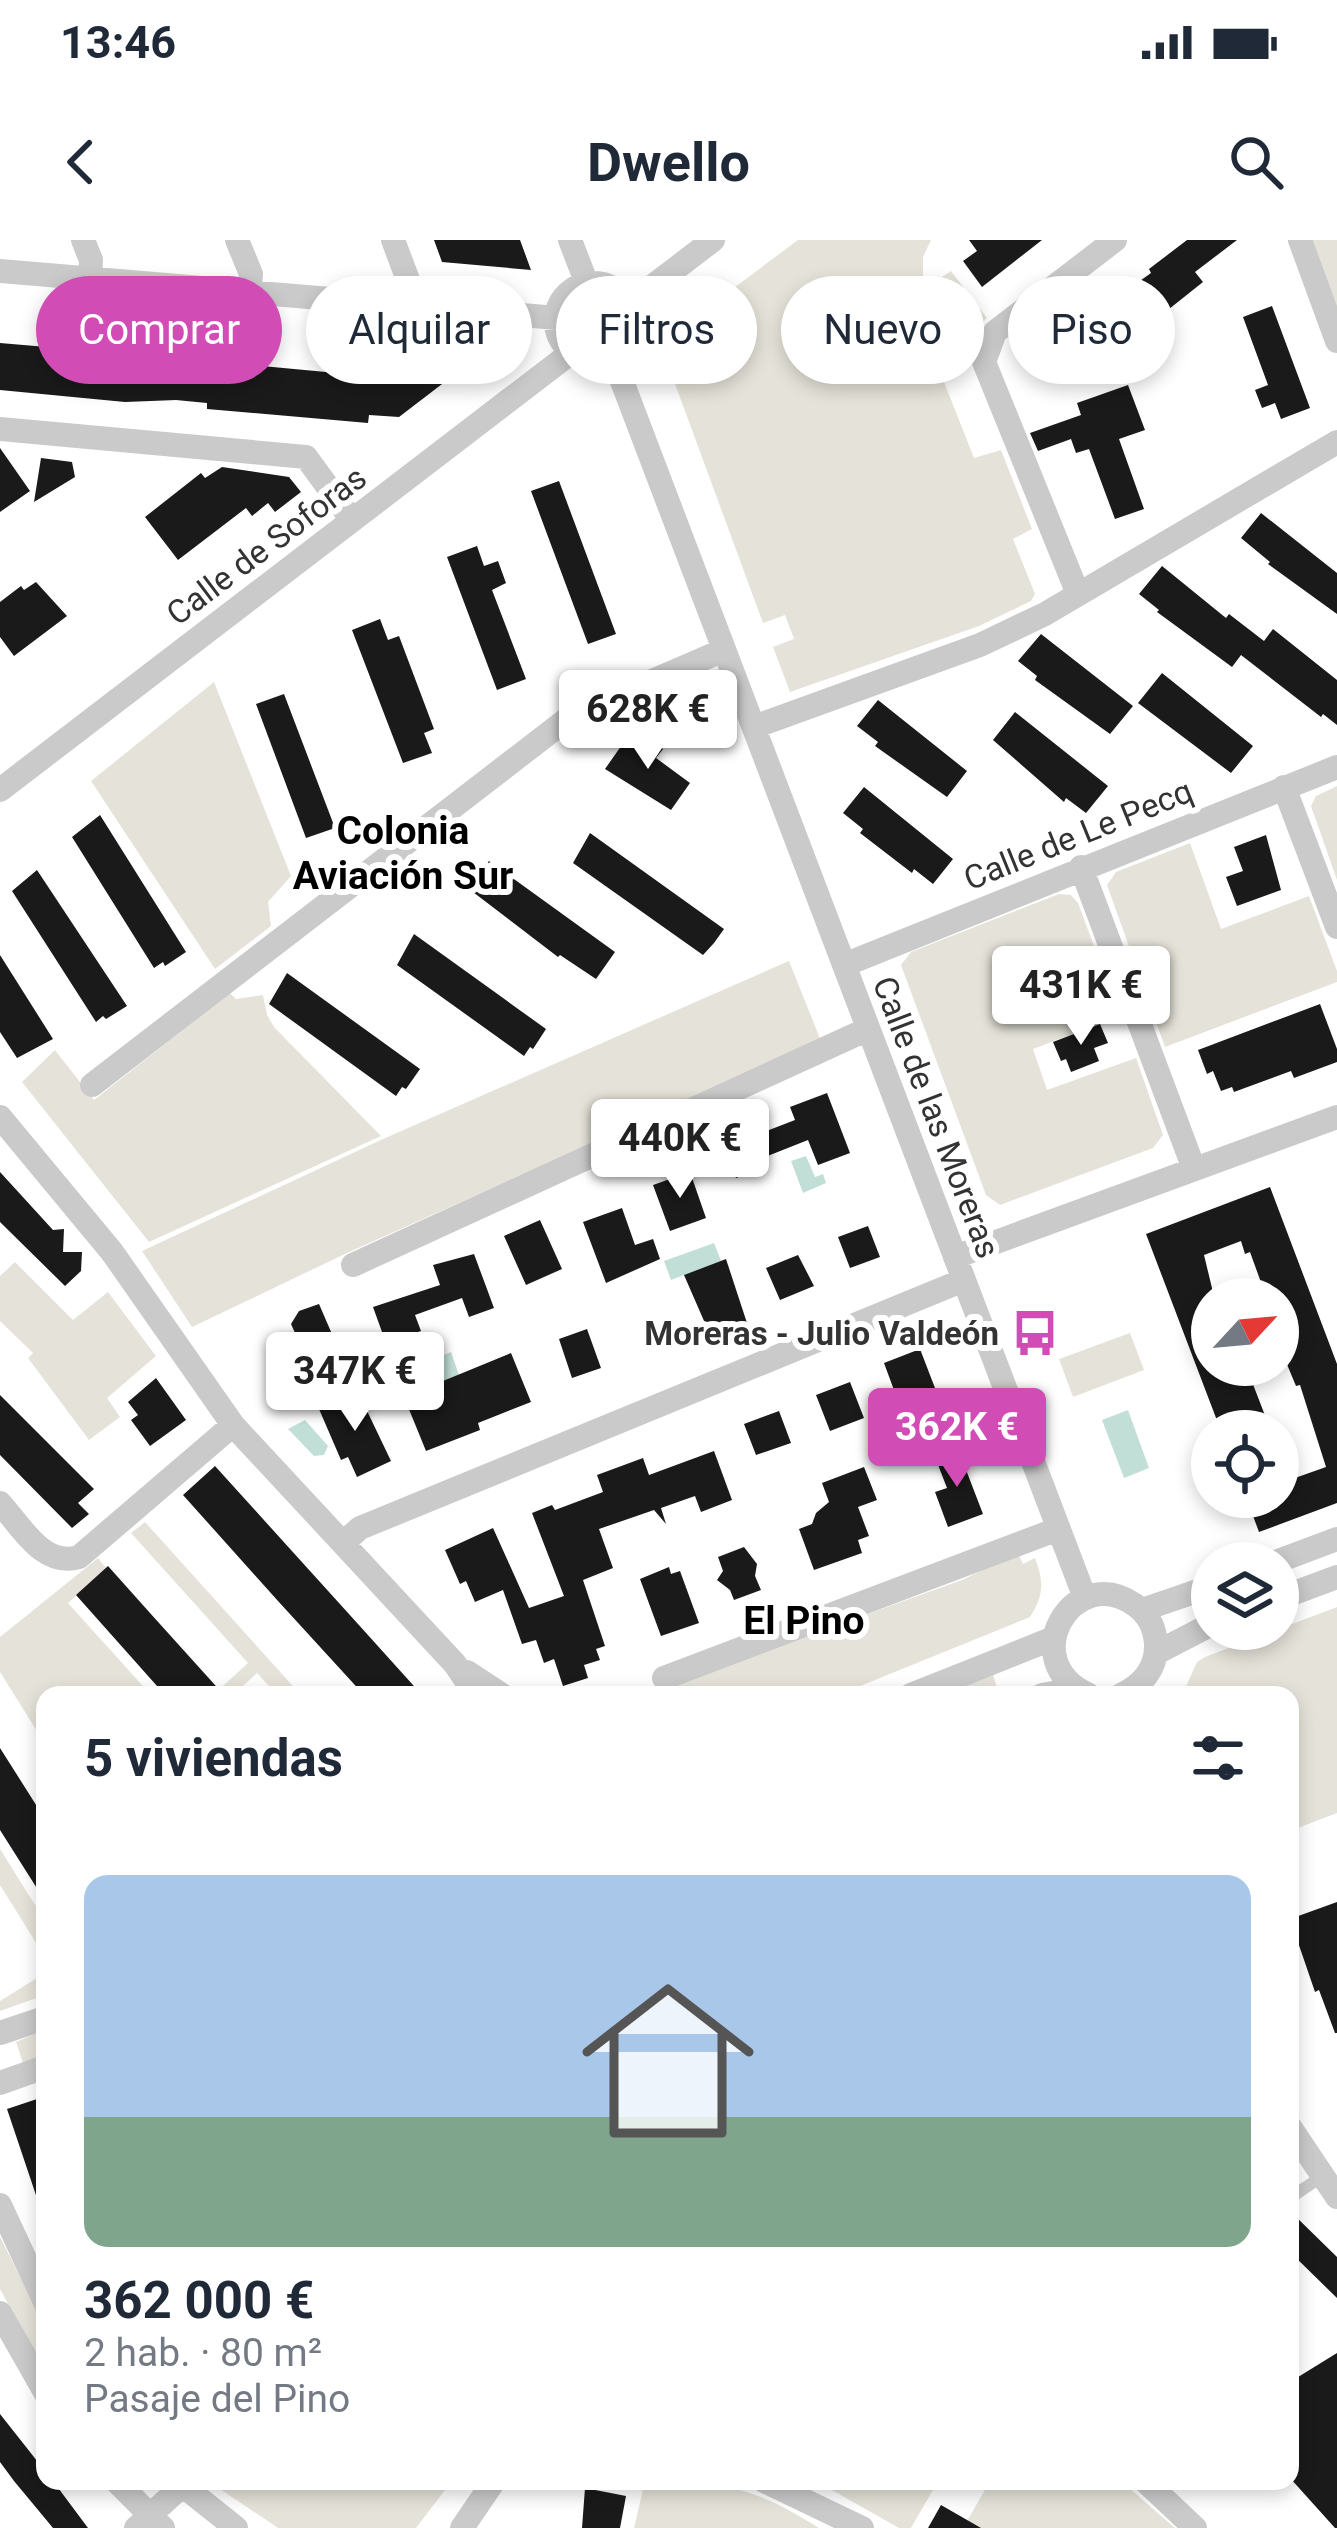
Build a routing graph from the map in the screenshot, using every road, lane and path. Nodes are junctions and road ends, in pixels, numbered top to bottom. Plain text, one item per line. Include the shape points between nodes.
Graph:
1 (83, 240) edge
2 (237, 240) edge
3 (393, 240) edge
4 (571, 240) edge
5 (712, 240) edge
6 (1115, 240) edge
7 (1300, 240) edge
8 (0, 271) edge
9 (50, 276) edge
10 (90, 276) edge
11 (250, 276) edge
12 (406, 276) edge
13 (584, 276) edge
14 (665, 276) edge
15 (532, 316) edge
16 (556, 318) edge
17 (1337, 341) edge
18 (556, 364) edge
19 (623, 384) edge
20 (0, 429) edge
21 (1337, 442) edge
22 (352, 520) junction
23 (1078, 594) junction
24 (724, 650) junction
25 (754, 728) junction
26 (1337, 767) edge
27 (4, 778) edge
28 (1284, 788) junction
29 (1082, 866) junction
30 (1337, 927) edge
31 (844, 964) junction
32 (868, 1029) junction
33 (92, 1085) dead end
34 (1337, 1117) edge
35 (1, 1120) edge
36 (1194, 1169) junction
37 (352, 1265) dead end
38 (959, 1268) junction
39 (233, 1425) junction
40 (0, 1503) edge
41 (1058, 1529) junction
42 (1337, 1539) edge
43 (343, 1544) junction
44 (1299, 1553) edge
45 (1337, 1577) edge
46 (1299, 1592) edge
47 (1191, 1593) edge
48 (1085, 1598) junction
49 (1142, 1610) junction
50 (1191, 1635) edge
51 (1054, 1638) junction
52 (1156, 1653) junction
53 (455, 1664) junction
54 (664, 1678) dead end
55 (470, 1686) edge
56 (488, 1686) edge
57 (934, 1686) edge
58 (1076, 1686) edge
59 (1135, 1686) edge
60 (36, 2021) edge
61 (0, 2033) edge
62 (36, 2070) edge
63 (0, 2083) edge
64 (1299, 2141) edge
65 (1329, 2187) edge
66 (1299, 2195) edge
67 (0, 2205) edge
68 (36, 2286) edge
69 (0, 2313) edge
70 (36, 2376) edge
71 (123, 2490) edge
72 (174, 2490) edge
73 (187, 2490) edge
74 (489, 2490) edge
75 (783, 2490) edge
76 (1155, 2490) edge
77 (470, 2523) edge
78 (149, 2524) edge
79 (236, 2528) edge
80 (862, 2528) edge
81 (1196, 2528) edge

1 - 10 street
2 - 11 street
3 - 12 street
4 - 13 street
5 - 14 street
6 - 23 street via 995,332 984,362
7 - 17 street
8 - 9 street
15 - 16 street
18 - 22 street, Calle de Soforas
19 - 24 street, Calle de las Moreras
20 - 22 street via 306,457
21 - 23 street
22 - 27 street, Calle de Soforas
23 - 25 street via 980,645
24 - 25 street, Calle de las Moreras
24 - 33 street via 571,716
25 - 31 street, Calle de las Moreras
26 - 28 street, Calle de Le Pecq
28 - 29 street, Calle de Le Pecq
28 - 30 street
29 - 31 street, Calle de Le Pecq
29 - 36 street
31 - 32 street, Calle de las Moreras
32 - 37 street
32 - 38 street, Calle de las Moreras
34 - 36 street
35 - 39 street via 112,1252
36 - 38 street
38 - 41 street, Calle de las Moreras
38 - 43 street via 360,1528
39 - 40 street via 79,1557 44,1553
39 - 43 street
41 - 48 street, Calle de las Moreras
41 - 54 street
42 - 44 street
43 - 53 street
45 - 46 street
47 - 49 street
48 - 49 street via 1115,1595
48 - 51 street
49 - 52 street
50 - 52 street
51 - 57 street
51 - 58 street via 1057,1666
52 - 59 street
53 - 55 street
53 - 56 street
60 - 61 street
62 - 63 street
64 - 65 street
65 - 66 lane
67 - 68 street
69 - 70 street
71 - 78 street
72 - 78 street
73 - 79 street
74 - 77 street
75 - 80 street
76 - 81 street

